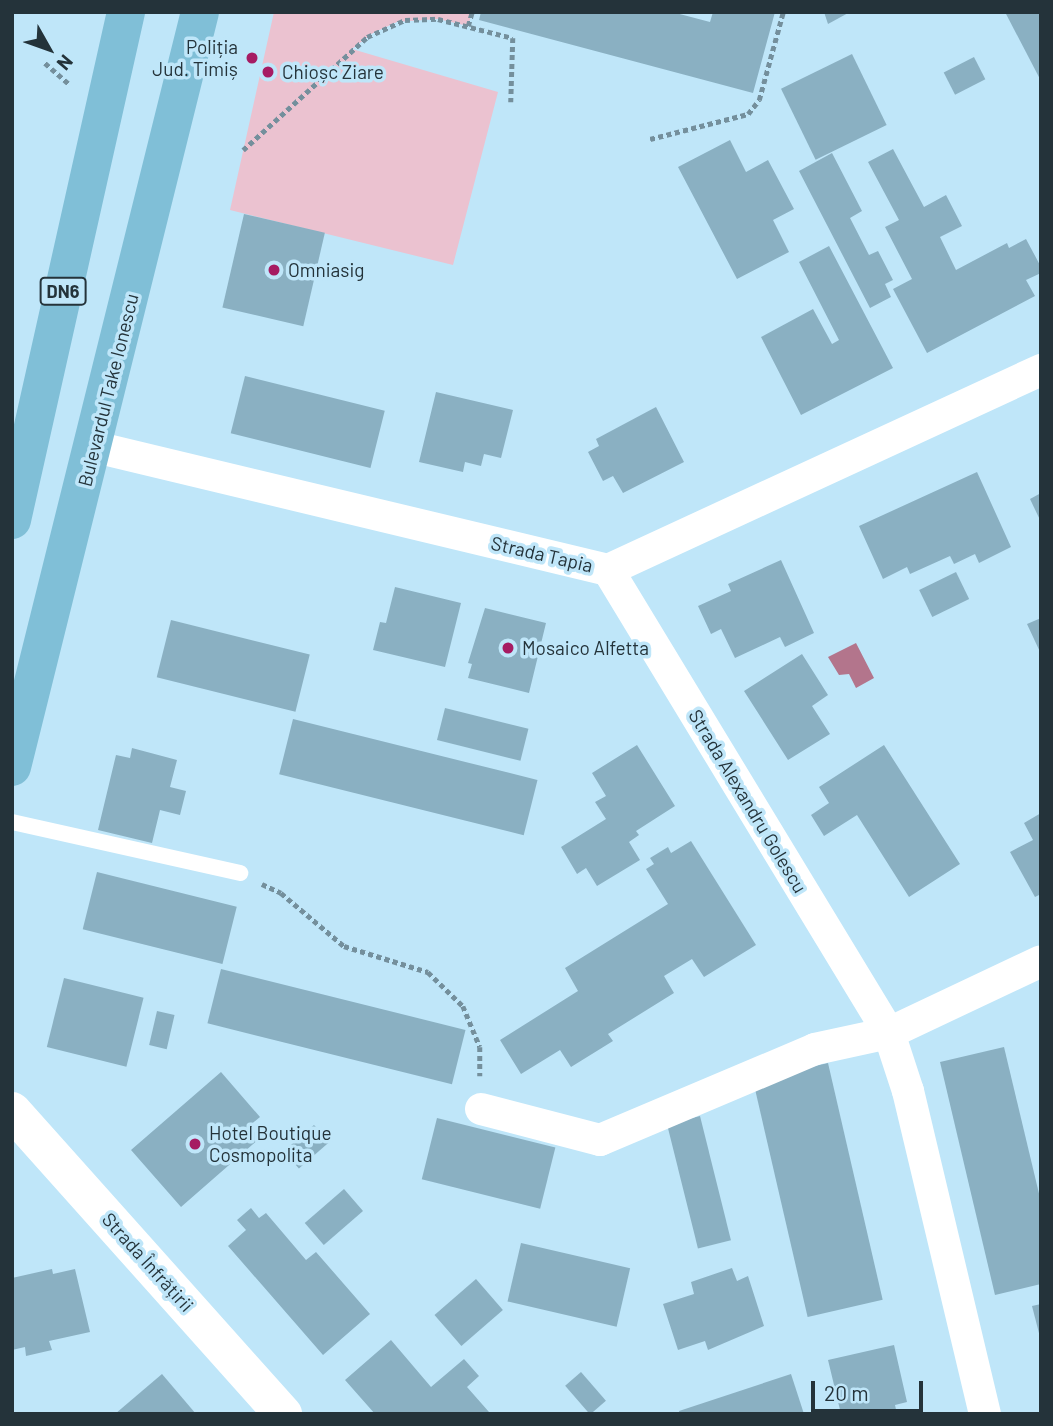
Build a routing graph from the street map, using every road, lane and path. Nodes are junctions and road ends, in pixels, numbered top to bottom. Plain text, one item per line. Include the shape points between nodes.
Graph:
1 (126, 12) edge
2 (200, 12) edge
3 (472, 12) edge
4 (783, 12) edge
5 (468, 26) junction
6 (510, 102) dead end
7 (650, 139) dead end
8 (243, 150) dead end
9 (1041, 370) edge
10 (95, 447) junction
11 (12, 520) edge
12 (608, 570) junction
13 (12, 767) edge
14 (12, 822) edge
15 (240, 873) joint
16 (1041, 961) edge
17 (889, 1033) junction
18 (481, 1109) joint
19 (12, 1111) edge
20 (283, 1414) edge
21 (985, 1414) edge

1 - 11 main road, DN6
2 - 10 main road, Bulevardul Take Ionescu
3 - 5 path
4 - 7 path via 759,100 748,114
5 - 6 path via 513,38
5 - 8 path via 422,18 380,28
9 - 12 street, Strada Tapia
10 - 12 street, Strada Tapia
10 - 13 main road, Bulevardul Take Ionescu
12 - 17 street, Strada Alexandru Golescu
14 - 15 lane
15 - 18 path via 281,893 344,946 428,972 463,1006 480,1046
16 - 17 street
17 - 18 street via 815,1049 600,1140
17 - 21 street, Strada Alexandru Golescu via 908,1091
19 - 20 street, Strada Înfrățirii

